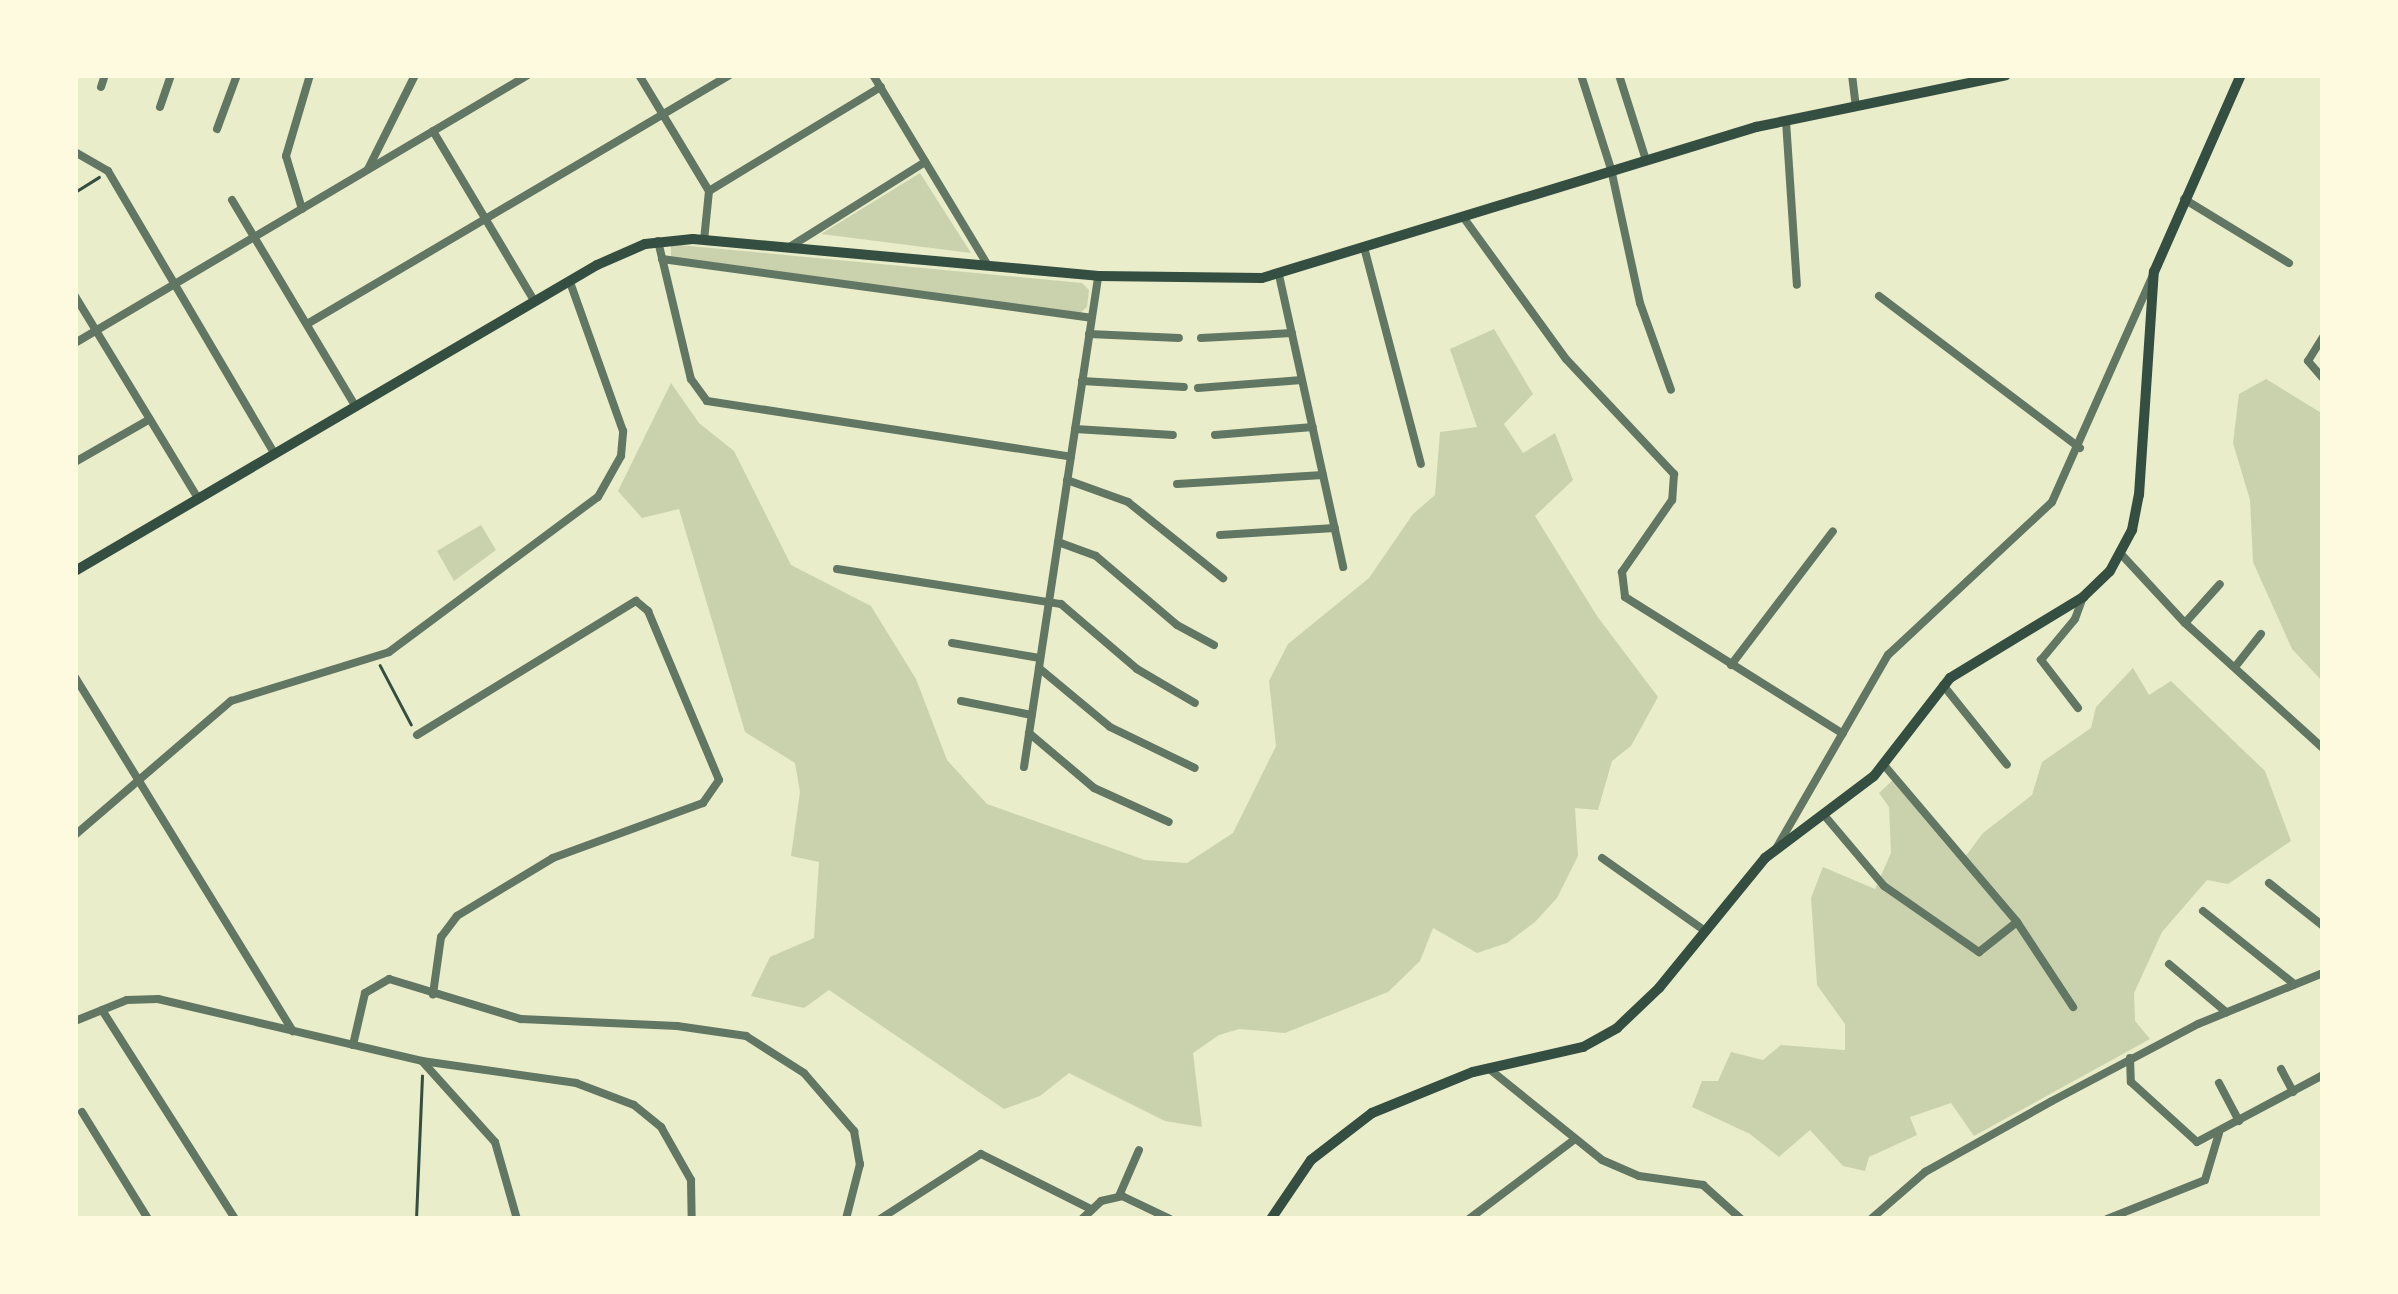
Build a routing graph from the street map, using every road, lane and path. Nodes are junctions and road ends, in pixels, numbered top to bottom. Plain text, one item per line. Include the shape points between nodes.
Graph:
1 (105, 75) edge
2 (171, 75) edge
3 (237, 75) edge
4 (310, 75) edge
5 (414, 75) edge
6 (512, 75) edge
7 (528, 75) edge
8 (639, 75) edge
9 (729, 75) edge
10 (874, 75) edge
11 (1580, 75) edge
12 (1619, 75) edge
13 (1852, 75) edge
14 (2006, 75) edge
15 (2241, 75) edge
16 (101, 87) dead end
17 (881, 87) junction
18 (506, 88) junction
19 (1856, 106) junction
20 (160, 107) dead end
21 (662, 114) junction
22 (1786, 121) junction
23 (217, 129) dead end
24 (433, 131) junction
25 (75, 152) edge
26 (1645, 157) junction
27 (926, 162) junction
28 (1612, 169) junction
29 (368, 170) junction
30 (108, 171) junction
31 (709, 191) junction
32 (75, 192) edge
33 (2184, 199) junction
34 (232, 200) dead end
35 (302, 209) junction
36 (486, 219) junction
37 (1466, 221) junction
38 (254, 237) junction
39 (704, 240) junction
40 (658, 241) junction
41 (788, 248) junction
42 (1365, 251) junction
43 (662, 260) junction
44 (2289, 263) dead end
45 (987, 264) junction
46 (2154, 272) junction
47 (1279, 275) junction
48 (1098, 276) junction
49 (570, 282) junction
50 (174, 284) junction
51 (1797, 285) dead end
52 (75, 296) edge
53 (1879, 296) dead end
54 (535, 302) junction
55 (1092, 318) junction
56 (306, 324) junction
57 (96, 330) junction
58 (1292, 333) junction
59 (1089, 334) junction
60 (2323, 336) edge
61 (1179, 338) dead end
62 (1201, 338) dead end
63 (75, 343) edge
64 (2323, 378) edge
65 (1302, 380) junction
66 (1082, 382) junction
67 (1184, 387) dead end
68 (1198, 388) dead end
69 (1671, 390) dead end
70 (356, 407) junction
71 (150, 419) junction
72 (1312, 427) junction
73 (1074, 430) junction
74 (1173, 435) dead end
75 (1215, 435) dead end
76 (2080, 448) junction
77 (275, 454) junction
78 (1070, 457) junction
79 (75, 462) edge
80 (1420, 464) dead end
81 (1323, 475) junction
82 (1067, 480) junction
83 (1177, 484) dead end
84 (198, 498) junction
85 (1335, 528) junction
86 (1834, 530) dead end
87 (1220, 536) dead end
88 (1058, 542) junction
89 (2121, 554) junction
90 (1344, 567) dead end
91 (838, 569) dead end
92 (75, 570) edge
93 (1223, 578) dead end
94 (2220, 584) dead end
95 (2083, 597) junction
96 (1049, 600) junction
97 (2185, 623) junction
98 (2261, 634) dead end
99 (952, 643) dead end
100 (1214, 645) dead end
101 (376, 658) junction
102 (1040, 663) junction
103 (1731, 665) junction
104 (2235, 667) junction
105 (75, 678) edge
106 (1943, 685) junction
107 (962, 701) dead end
108 (1195, 703) dead end
109 (2078, 708) dead end
110 (1032, 715) junction
111 (1029, 733) junction
112 (417, 734) joint
113 (1843, 734) junction
114 (2323, 748) edge
115 (1884, 765) junction
116 (2007, 765) dead end
117 (1024, 767) dead end
118 (1195, 768) dead end
119 (138, 778) junction
120 (1824, 815) junction
121 (1170, 822) dead end
122 (75, 834) edge
123 (1774, 850) junction
124 (1602, 858) dead end
125 (2269, 883) dead end
126 (2202, 910) dead end
127 (2017, 922) junction
128 (2323, 926) edge
129 (1705, 931) junction
130 (2169, 964) dead end
131 (2323, 973) edge
132 (2294, 984) junction
133 (434, 994) junction
134 (2073, 1007) dead end
135 (102, 1010) junction
136 (2226, 1012) junction
137 (75, 1021) edge
138 (293, 1031) junction
139 (353, 1045) junction
140 (2130, 1058) junction
141 (422, 1061) junction
142 (1488, 1068) junction
143 (2281, 1069) dead end
144 (2323, 1075) edge
145 (2219, 1083) dead end
146 (2293, 1092) junction
147 (82, 1112) dead end
148 (2239, 1122) junction
149 (2219, 1133) junction
150 (1574, 1140) junction
151 (1140, 1150) dead end
152 (1119, 1196) junction
153 (1090, 1209) junction
154 (148, 1219) edge
155 (235, 1219) edge
156 (416, 1219) edge
157 (517, 1219) edge
158 (692, 1219) edge
159 (846, 1219) edge
160 (880, 1219) edge
161 (1082, 1219) edge
162 (1170, 1219) edge
163 (1272, 1219) edge
164 (1469, 1219) edge
165 (1741, 1219) edge
166 (1872, 1219) edge
167 (2107, 1219) edge

1 - 16 street
2 - 20 street
3 - 23 street
4 - 35 street via 286,156
5 - 29 street
6 - 18 street
7 - 18 street
8 - 21 street
9 - 21 street
10 - 17 street
11 - 28 street
12 - 26 street
13 - 19 street
14 - 19 main road
15 - 33 main road
17 - 27 street
17 - 31 street
18 - 24 street
19 - 22 main road
21 - 31 street
21 - 36 street
22 - 26 main road
22 - 51 street
24 - 29 street
24 - 36 street
25 - 30 street
26 - 28 main road
27 - 41 street
27 - 45 street
28 - 37 main road
28 - 69 street via 1640,303
29 - 35 street
30 - 32 path
30 - 50 street
31 - 39 street
33 - 44 street
33 - 46 main road
34 - 38 street
35 - 38 street
36 - 54 street
36 - 56 street
37 - 42 main road
37 - 103 street via 1566,359 1674,474 1672,500 1622,572 1625,597
38 - 50 street
38 - 56 street
39 - 40 main road
39 - 41 main road
40 - 43 street
40 - 49 main road via 620,253
41 - 45 main road
42 - 47 main road
42 - 80 street
43 - 55 street
43 - 78 street via 691,378 703,398
45 - 48 main road
46 - 76 street
46 - 89 main road via 2140,495
47 - 48 main road via 1206,282
47 - 58 street
48 - 55 street
49 - 54 main road
49 - 101 street via 624,431 614,471 578,514
50 - 57 street
50 - 77 street
52 - 57 street
53 - 76 street
54 - 70 main road
55 - 59 street
56 - 70 street
57 - 63 street
57 - 71 street
58 - 62 street
58 - 65 street
59 - 61 street
59 - 66 street
60 - 64 street via 2308,361
65 - 68 street
65 - 72 street
66 - 67 street
66 - 73 street
70 - 77 main road
71 - 79 street
71 - 84 street
72 - 75 street
72 - 81 street
73 - 74 street
73 - 78 street
76 - 113 street via 2041,517 1897,644
77 - 84 main road
78 - 82 street
81 - 83 street
81 - 85 street
82 - 88 street
82 - 93 street via 1128,502
84 - 92 main road
85 - 87 street
85 - 90 street
86 - 103 street
88 - 96 street
88 - 100 street via 1096,556 1178,625
89 - 95 main road
89 - 97 street
91 - 96 street
94 - 97 street
95 - 106 main road
95 - 109 street via 2076,619 2041,660
96 - 102 street
96 - 108 street via 1069,608 1145,676
97 - 104 street
98 - 104 street
99 - 102 street
101 - 112 path
101 - 119 street via 243,694
102 - 110 street
102 - 118 street via 1125,736
103 - 113 street
104 - 114 street
105 - 119 street
106 - 115 main road
106 - 116 street
107 - 110 street
110 - 111 street
111 - 117 street
111 - 121 street via 1094,788
112 - 133 street via 636,601 648,611 681,700 714,760 716,790 703,803 553,858 457,916 441,937
113 - 123 street
115 - 120 main road
115 - 127 street
119 - 122 street
119 - 138 street
120 - 123 main road
120 - 127 street via 1884,886 1980,952
123 - 129 main road
124 - 129 street
125 - 128 street
126 - 132 street
127 - 134 street
129 - 142 main road via 1659,988 1607,1036
130 - 136 street
131 - 132 street
132 - 136 street
133 - 139 street via 395,980 374,984 363,1000
133 - 159 street via 521,1020 698,1028 763,1044 816,1084 854,1131 860,1164
135 - 137 street
135 - 138 street via 158,999
135 - 155 street
136 - 140 street
138 - 139 street
139 - 141 street
140 - 149 street via 2131,1082 2197,1142
140 - 166 street via 1942,1162
141 - 156 path
141 - 157 street via 495,1142
141 - 158 street via 537,1074 634,1105 661,1127 682,1158 693,1189
142 - 150 street
142 - 163 main road via 1372,1113 1311,1160
143 - 146 street
144 - 146 street
145 - 148 street
146 - 148 street
147 - 154 street
148 - 149 street
149 - 167 street via 2206,1180
150 - 164 street
150 - 165 street via 1628,1173 1704,1184
151 - 152 street
152 - 153 street
152 - 162 street
153 - 160 street via 981,1154
153 - 161 street

